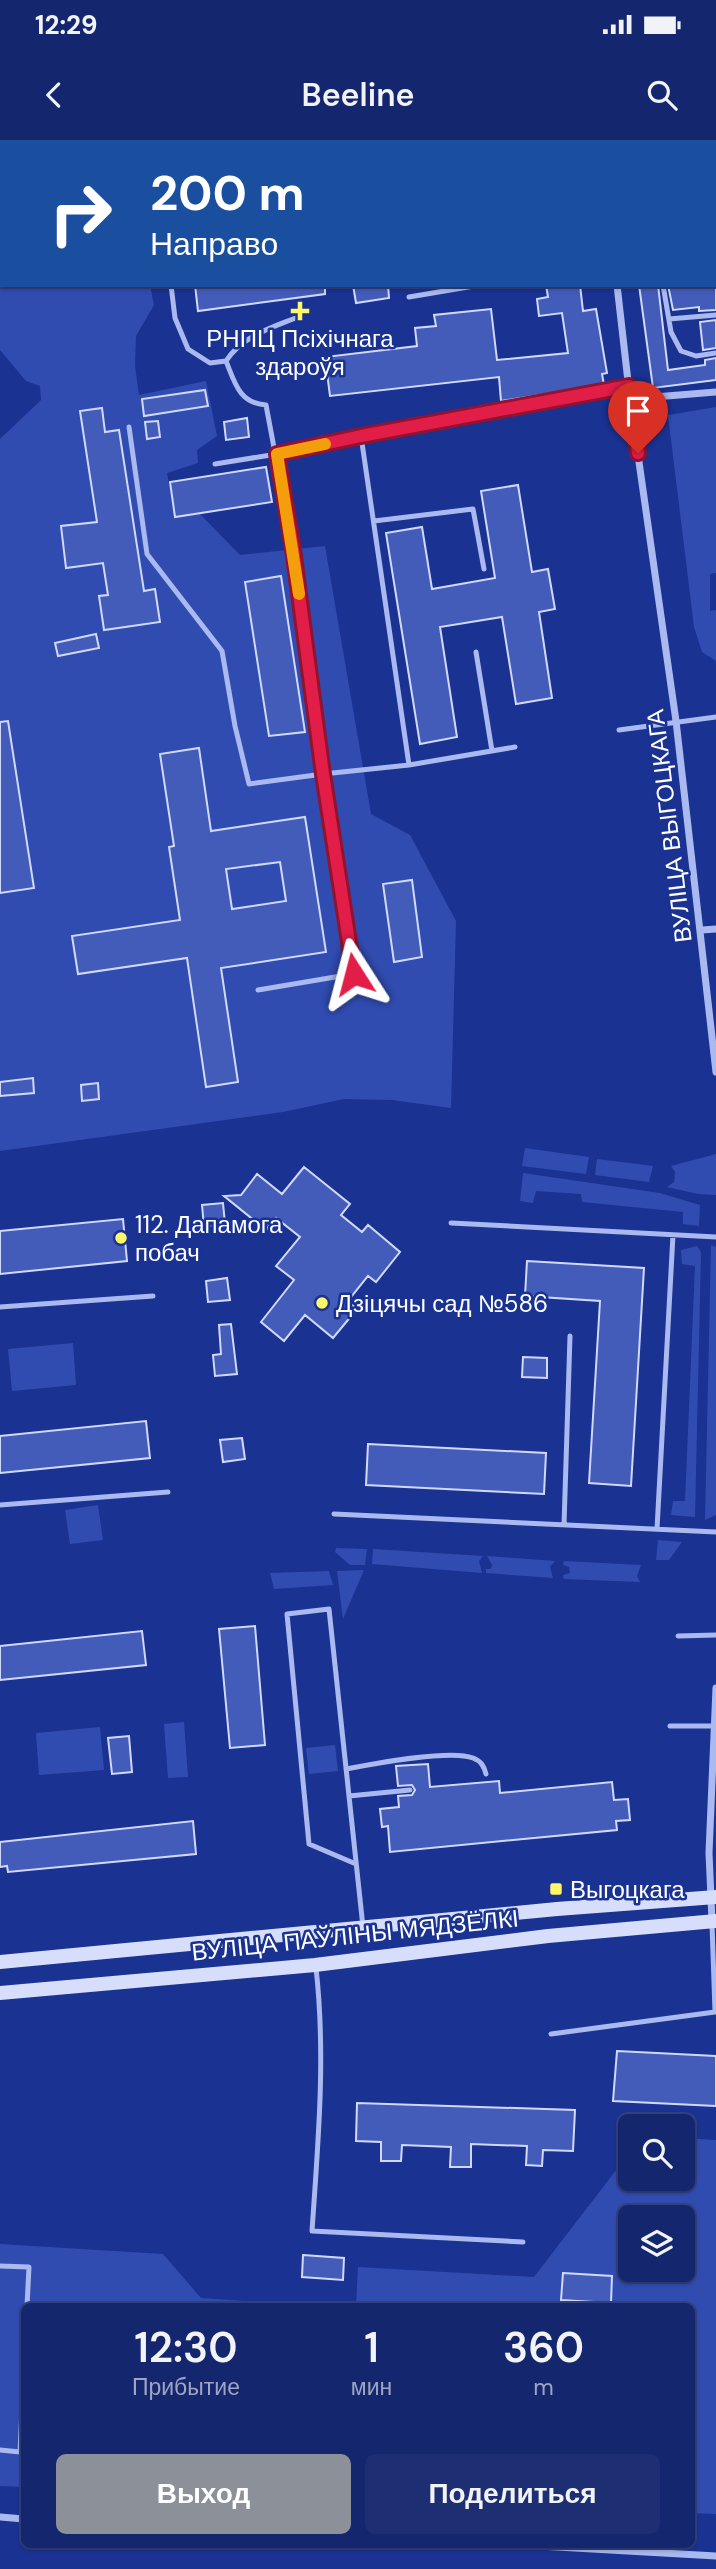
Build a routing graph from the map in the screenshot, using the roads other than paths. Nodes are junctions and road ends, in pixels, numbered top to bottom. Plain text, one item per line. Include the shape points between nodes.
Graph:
1 (171, 287) edge
2 (468, 287) edge
3 (617, 287) edge
4 (663, 287) edge
5 (409, 297) dead end
6 (716, 314) edge
7 (298, 317) dead end
8 (668, 320) junction
9 (716, 353) edge
10 (226, 361) junction
11 (629, 386) junction
12 (716, 392) edge
13 (630, 399) junction
14 (129, 427) dead end
15 (361, 436) junction
16 (277, 454) junction
17 (215, 464) dead end
18 (374, 521) junction
19 (484, 569) dead end
20 (476, 652) dead end
21 (716, 717) edge
22 (676, 721) junction
23 (619, 730) dead end
24 (515, 747) dead end
25 (492, 751) junction
26 (409, 765) junction
27 (323, 774) junction
28 (716, 929) edge
29 (702, 930) junction
30 (258, 990) dead end
31 (716, 1072) edge
32 (451, 1223) dead end
33 (673, 1235) junction
34 (716, 1237) edge
35 (153, 1296) dead end
36 (0, 1307) edge
37 (570, 1336) dead end
38 (168, 1492) dead end
39 (0, 1506) edge
40 (334, 1514) dead end
41 (564, 1525) junction
42 (657, 1529) junction
43 (716, 1532) edge
44 (716, 1635) edge
45 (678, 1636) dead end
46 (716, 1688) edge
47 (670, 1726) dead end
48 (714, 1726) junction
49 (346, 1769) junction
50 (486, 1774) dead end
51 (410, 1790) dead end
52 (349, 1796) junction
53 (356, 1864) junction
54 (713, 1898) edge
55 (714, 1921) edge
56 (363, 1928) junction
57 (0, 1962) edge
58 (315, 1965) junction
59 (0, 1993) edge
60 (715, 2012) edge
61 (551, 2034) dead end
62 (523, 2242) dead end
63 (0, 2266) edge
64 (27, 2303) edge
65 (0, 2450) edge
66 (21, 2453) edge
67 (0, 2517) edge
68 (21, 2519) edge
69 (575, 2548) edge
70 (716, 2556) edge

1 - 10 lane via 175,318 188,349 211,363
2 - 5 lane
3 - 11 street, ВУЛІЦА ВЫГОЦКАГА
4 - 8 lane
6 - 8 lane
7 - 10 lane via 234,347
8 - 9 lane via 681,351 696,356
10 - 16 lane via 237,390 253,404 266,405
11 - 13 street, ВУЛІЦА ВЫГОЦКАГА
11 - 15 lane
12 - 13 street
13 - 22 street, ВУЛІЦА ВЫГОЦКАГА
14 - 27 lane via 147,554 222,651 249,784
15 - 16 lane
15 - 18 lane
16 - 17 lane
16 - 27 lane
18 - 19 lane via 473,509
18 - 26 lane
20 - 25 lane
21 - 22 lane
22 - 23 lane
22 - 29 street, ВУЛІЦА ВЫГОЦКАГА
24 - 25 lane
25 - 26 lane
26 - 27 lane
27 - 30 lane via 354,974
28 - 29 street
29 - 31 street, ВУЛІЦА ВЫГОЦКАГА
32 - 33 lane
33 - 34 lane
33 - 42 lane
35 - 36 lane
37 - 41 lane
38 - 39 lane
40 - 41 lane
41 - 42 lane
42 - 43 lane
44 - 45 lane
46 - 48 street
47 - 48 lane
48 - 54 street via 709,1853
49 - 50 lane via 460,1755 484,1765
49 - 52 lane
49 - 53 lane via 329,1609 287,1614 309,1844
51 - 52 lane
52 - 53 lane
53 - 56 lane
54 - 55 street
54 - 56 street, ВУЛІЦА ПАЎЛІНЫ МЯДЗЁЛКІ
55 - 58 street, ВУЛІЦА ПАЎЛІНЫ МЯДЗЁЛКІ
55 - 60 lane
56 - 57 street, ВУЛІЦА ПАЎЛІНЫ МЯДЗЁЛКІ
58 - 59 street, ВУЛІЦА ПАЎЛІНЫ МЯДЗЁЛКІ
58 - 62 lane via 321,2088 312,2231
60 - 61 lane
63 - 64 lane via 29,2267
65 - 66 lane
67 - 68 street
69 - 70 street

